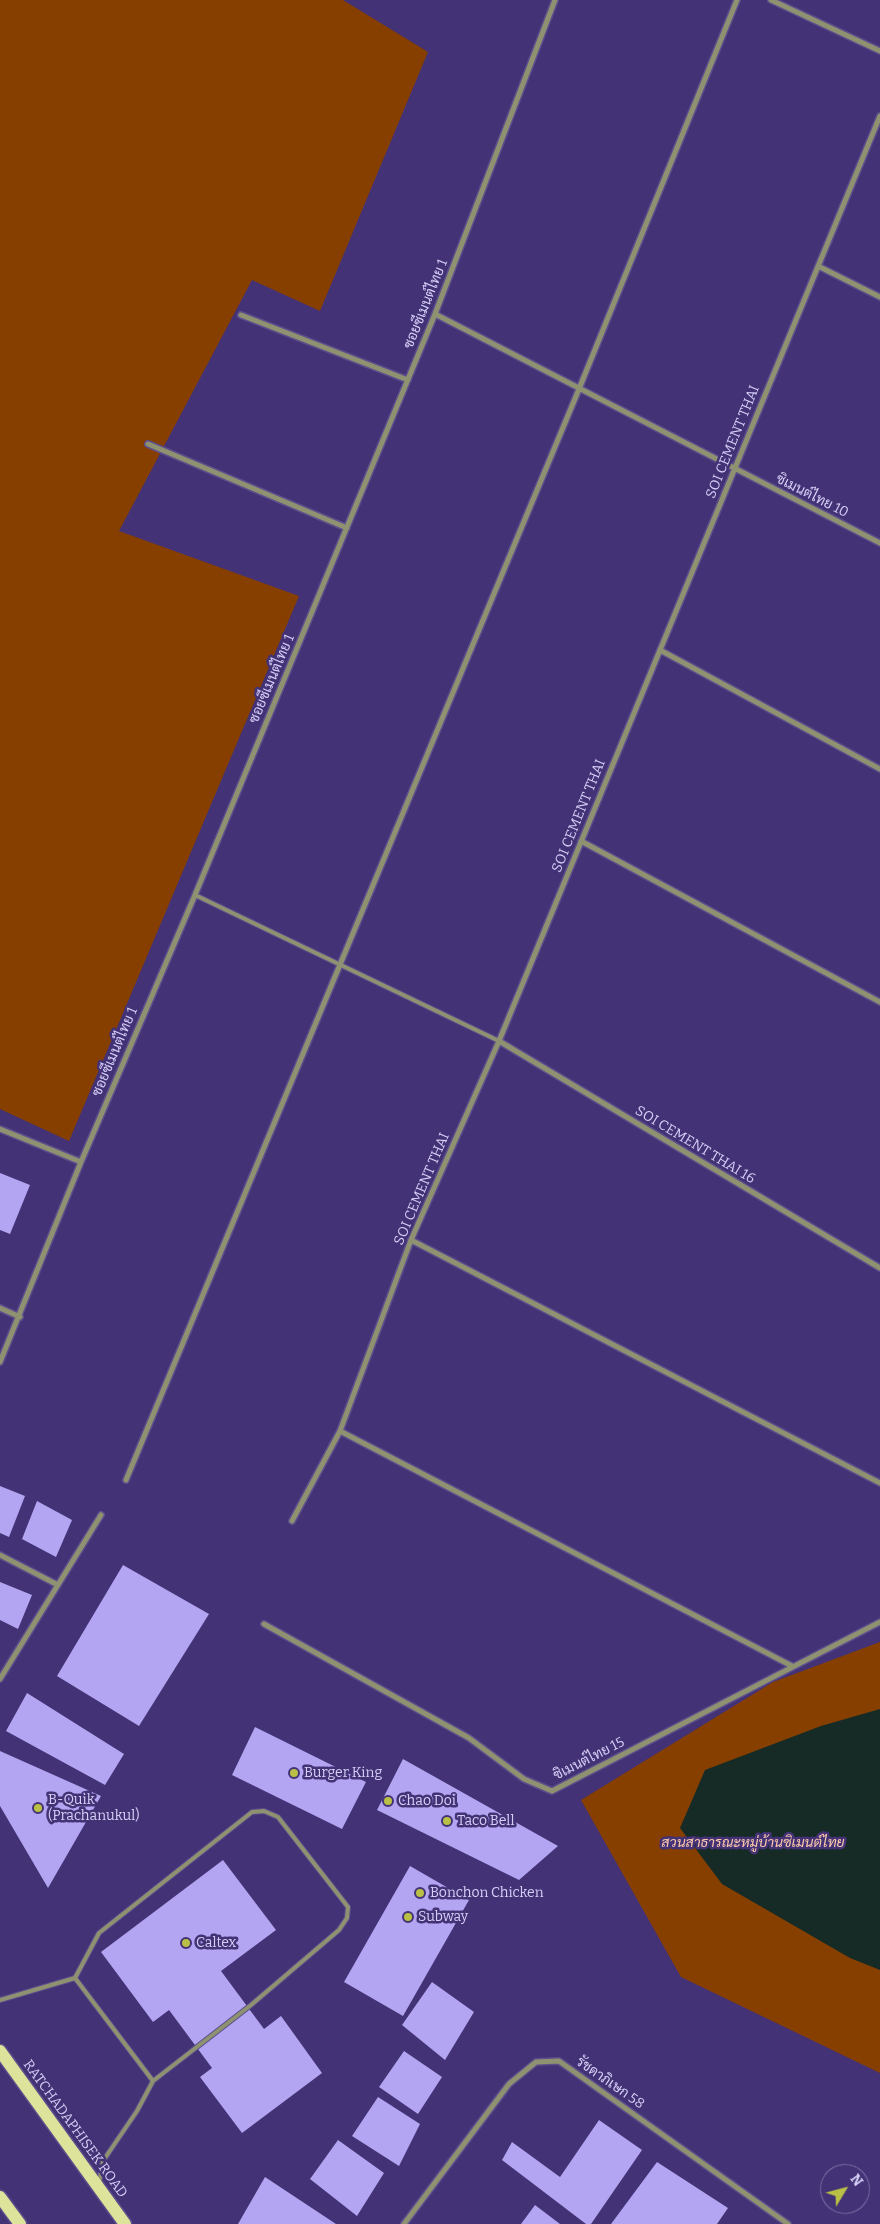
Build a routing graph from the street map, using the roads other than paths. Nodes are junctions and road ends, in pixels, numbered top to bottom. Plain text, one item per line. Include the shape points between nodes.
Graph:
1 (555, 0) edge
2 (737, 0) edge
3 (771, 0) edge
4 (880, 51) edge
5 (880, 116) edge
6 (818, 266) junction
7 (880, 297) edge
8 (435, 314) junction
9 (241, 315) dead end
10 (408, 380) junction
11 (579, 389) junction
12 (148, 444) dead end
13 (734, 468) junction
14 (347, 528) junction
15 (880, 543) edge
16 (660, 650) junction
17 (880, 768) edge
18 (581, 841) junction
19 (195, 895) junction
20 (340, 966) junction
21 (880, 1002) edge
22 (499, 1041) junction
23 (0, 1129) edge
24 (81, 1162) junction
25 (411, 1240) junction
26 (880, 1268) edge
27 (0, 1308) edge
28 (20, 1317) junction
29 (0, 1362) edge
30 (340, 1431) junction
31 (126, 1480) dead end
32 (880, 1483) edge
33 (101, 1515) dead end
34 (292, 1522) dead end
35 (0, 1555) edge
36 (58, 1585) junction
37 (880, 1622) edge
38 (264, 1624) dead end
39 (792, 1666) junction
40 (0, 1679) edge
41 (75, 1978) junction
42 (0, 2000) edge
43 (0, 2050) edge
44 (153, 2081) junction
45 (98, 2188) junction
46 (0, 2197) edge
47 (20, 2224) edge
48 (125, 2224) edge
49 (404, 2224) edge
50 (788, 2224) edge

1 - 8 street, ซอยซีเมนต์ไทย 1
2 - 11 street
3 - 4 street
5 - 6 street, SOI CEMENT THAI
6 - 7 street
6 - 13 street, SOI CEMENT THAI
8 - 10 street, ซอยซีเมนต์ไทย 1
8 - 11 street, ซิเมนต์ไทย 10
9 - 10 street
10 - 14 street, ซอยซีเมนต์ไทย 1
11 - 13 street, ซิเมนต์ไทย 10
11 - 20 street
12 - 14 street
13 - 15 street, ซิเมนต์ไทย 10
13 - 16 street, SOI CEMENT THAI
14 - 19 street, ซอยซีเมนต์ไทย 1
16 - 17 street
16 - 18 street, SOI CEMENT THAI
18 - 21 street
18 - 22 street, SOI CEMENT THAI
19 - 20 lane
19 - 24 street, ซอยซีเมนต์ไทย 1
20 - 22 lane
20 - 31 street
22 - 25 street, SOI CEMENT THAI
22 - 26 street, SOI CEMENT THAI 16
23 - 24 street
24 - 28 street, ซอยซีเมนต์ไทย 1
25 - 30 street, SOI CEMENT THAI
25 - 32 street
27 - 28 street
28 - 29 street, ซอยซีเมนต์ไทย 1
30 - 34 street, SOI CEMENT THAI
30 - 39 street
33 - 36 street
35 - 36 street
36 - 40 street
37 - 39 street, ซิเมนต์ไทย 15
38 - 39 street, ซิเมนต์ไทย 15 via 469,1738 524,1779 552,1791
41 - 42 lane
41 - 44 lane
41 - 44 lane via 99,1933 252,1812 264,1811 278,1816 342,1899 348,1907 339,1930 252,2005
43 - 45 main road, RATCHADAPHISEK ROAD
44 - 45 lane via 103,2161
45 - 48 main road, RATCHADAPHISEK ROAD
46 - 47 main road
49 - 50 street, รัชดาภิเษก 58 via 509,2084 536,2062 559,2061

